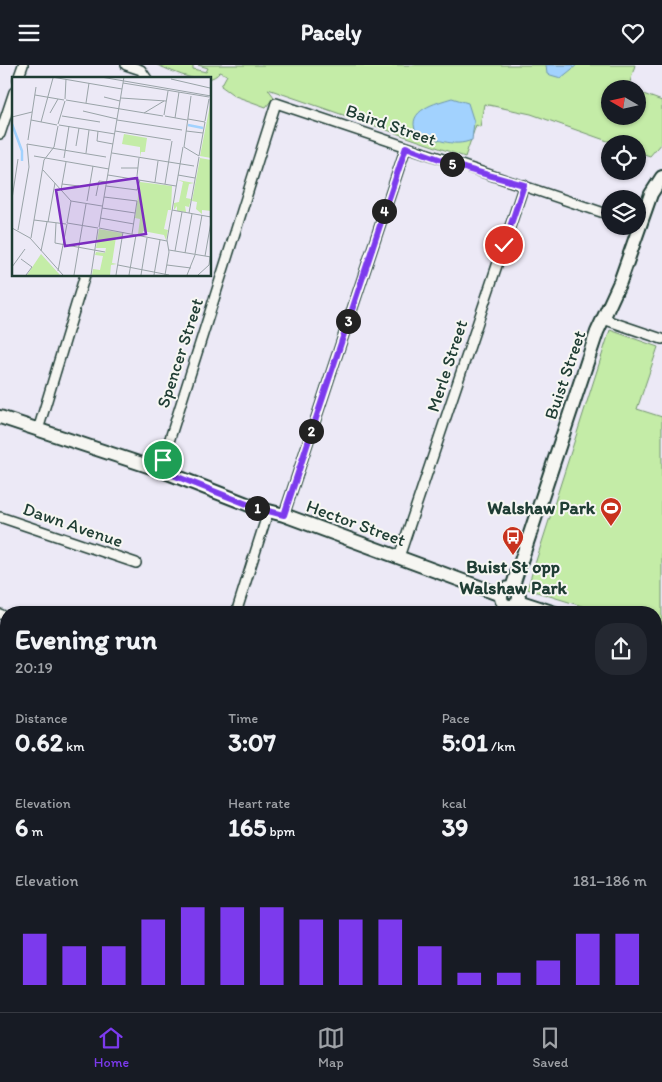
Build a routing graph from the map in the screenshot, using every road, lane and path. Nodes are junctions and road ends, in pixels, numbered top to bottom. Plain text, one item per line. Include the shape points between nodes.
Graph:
1 (23, 65) edge
2 (126, 65) edge
3 (19, 77) edge
4 (146, 77) edge
5 (12, 98) edge
6 (276, 103) joint
7 (0, 134) edge
8 (406, 147) junction
9 (661, 180) edge
10 (524, 185) junction
11 (646, 211) edge
12 (601, 212) edge
13 (636, 235) edge
14 (85, 276) edge
15 (603, 319) junction
16 (662, 339) edge
17 (0, 417) edge
18 (38, 430) junction
19 (160, 470) junction
20 (268, 512) junction
21 (284, 515) junction
22 (0, 517) edge
23 (399, 557) junction
24 (136, 563) dead end
25 (506, 591) junction
26 (238, 606) edge
27 (510, 606) edge

1 - 3 street
2 - 4 street via 141,70
5 - 7 street
6 - 8 street, Baird Street
6 - 19 street, Spencer Street
8 - 10 street, Baird Street
8 - 21 street
9 - 11 main road, Buist Street
10 - 12 street, Baird Street
10 - 23 street, Merle Street
13 - 15 main road, Buist Street
14 - 18 street
15 - 16 street
15 - 25 main road, Buist Street
17 - 18 main road, Hector Street
18 - 19 main road, Hector Street
19 - 20 main road, Hector Street
20 - 21 main road, Hector Street
20 - 26 street
21 - 23 main road, Hector Street
22 - 24 street, Dawn Avenue
23 - 25 main road, Hector Street
25 - 27 main road via 501,600

